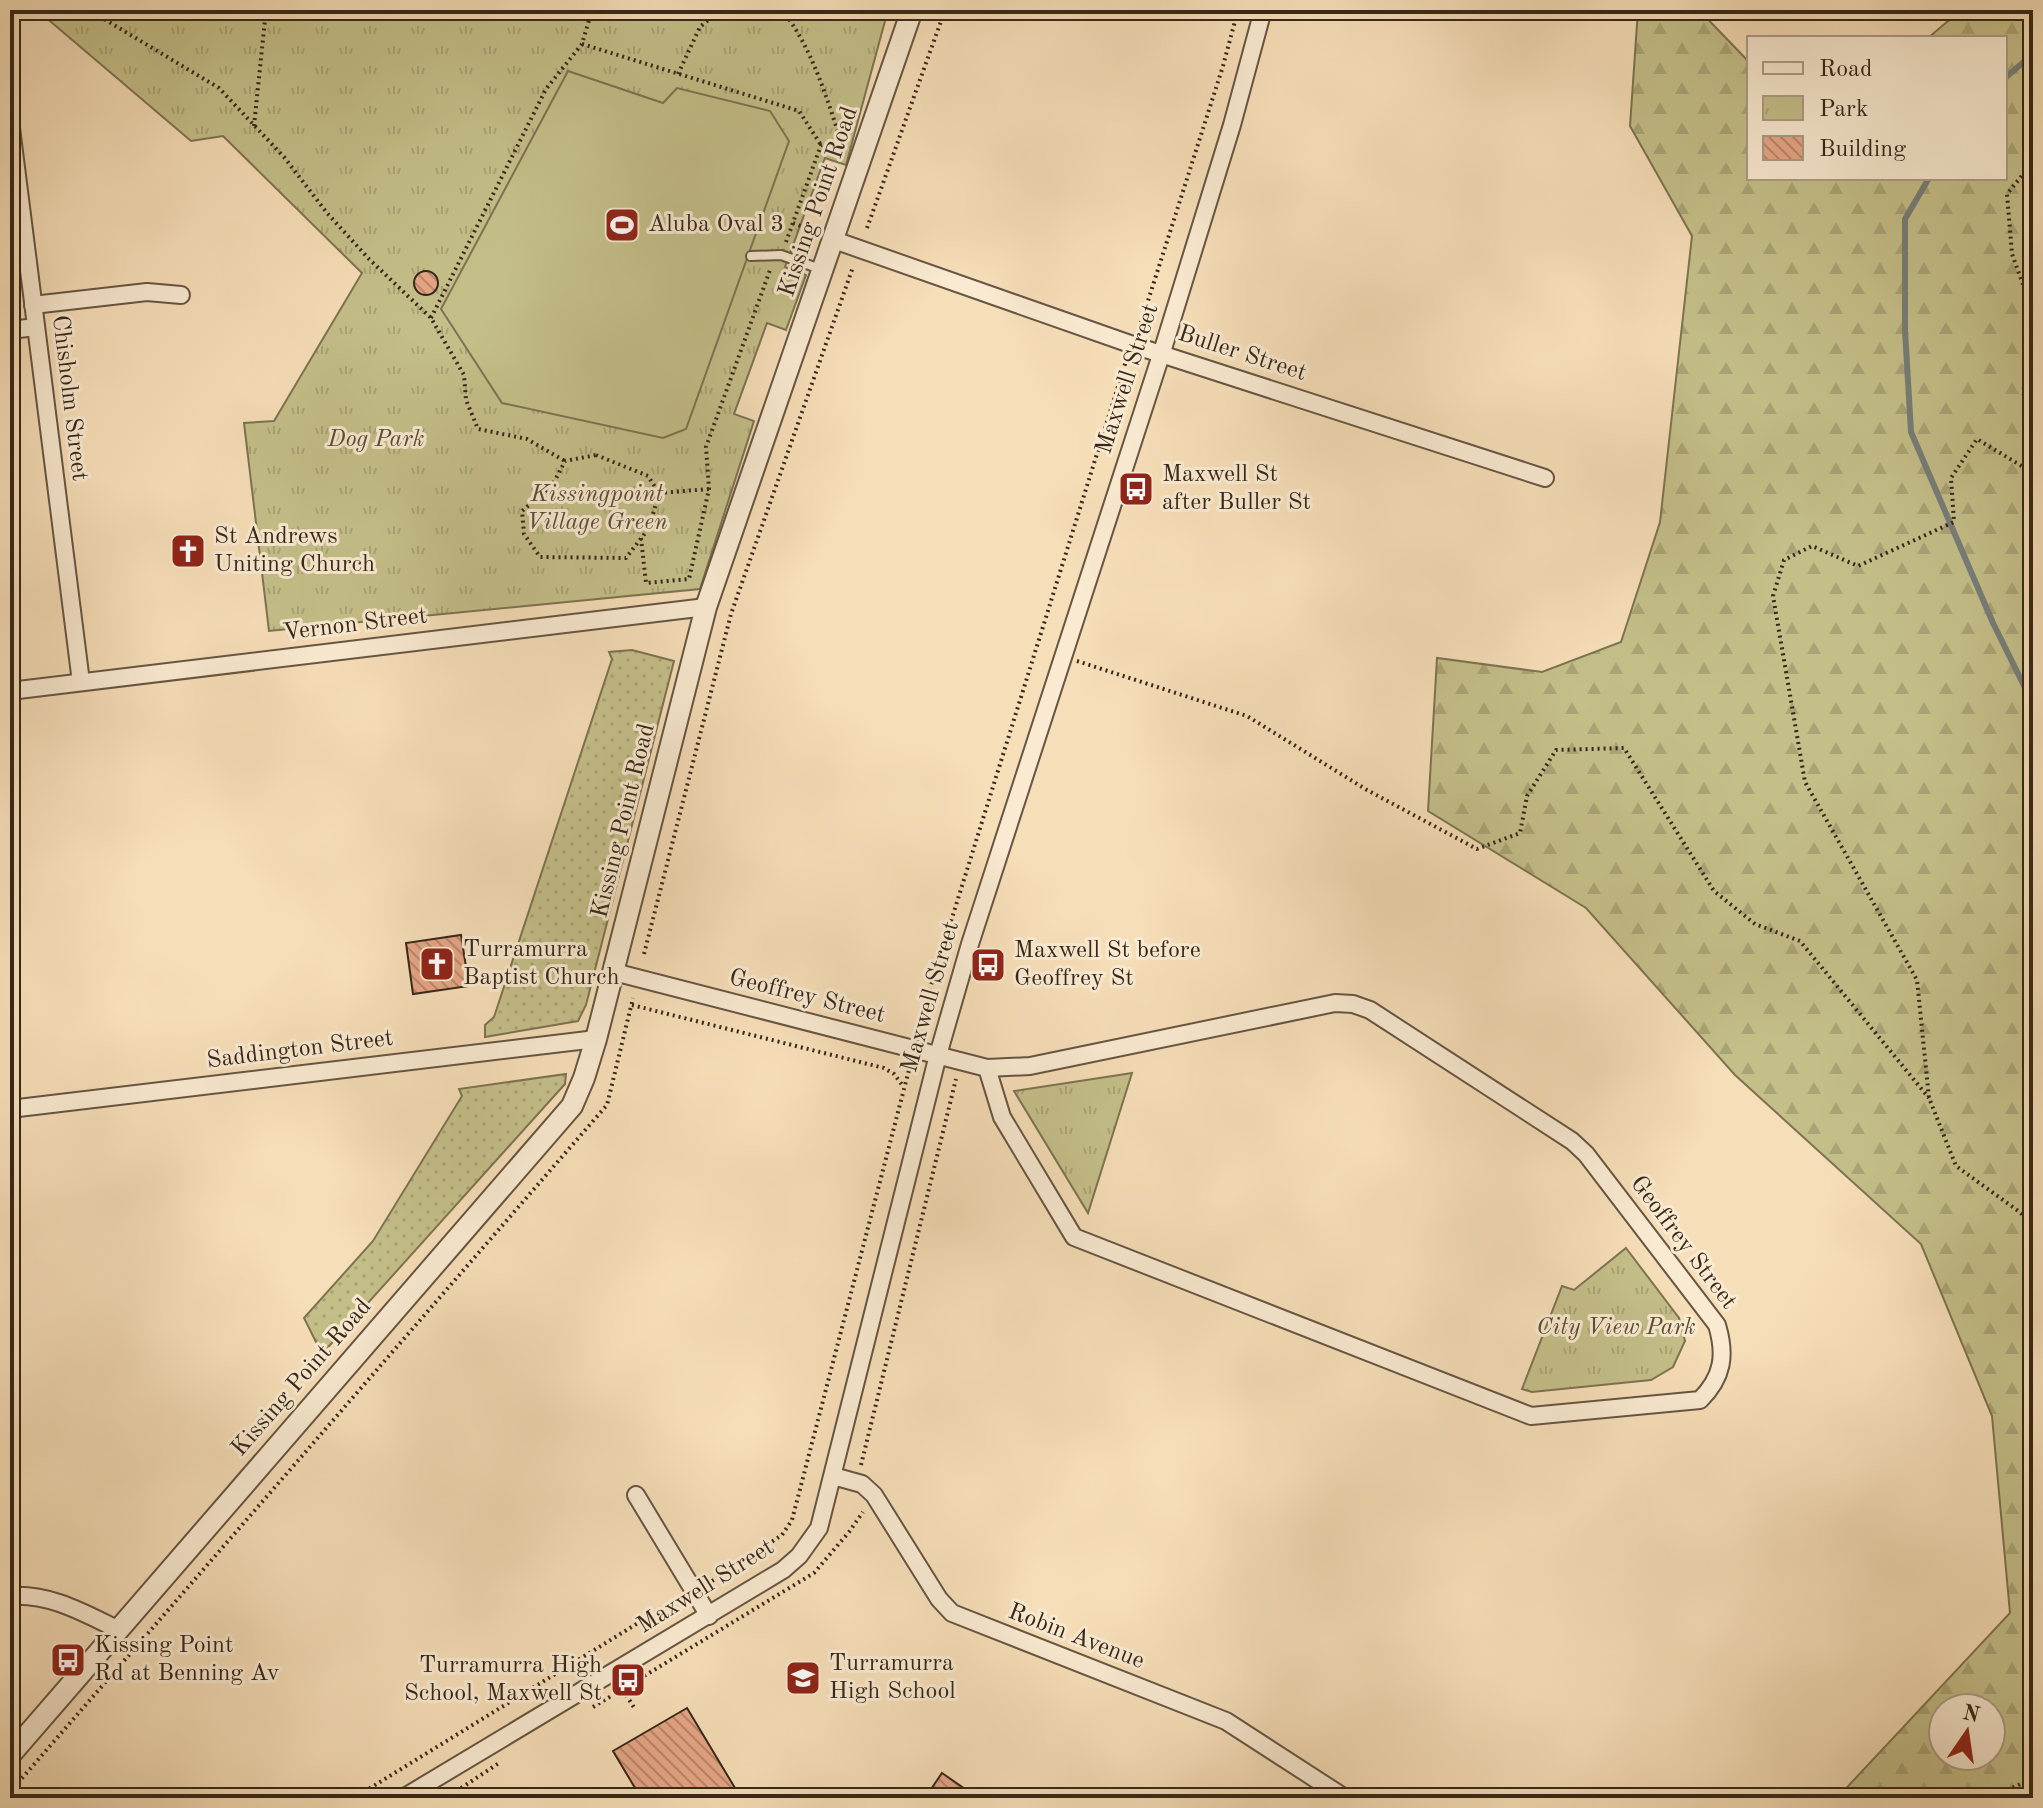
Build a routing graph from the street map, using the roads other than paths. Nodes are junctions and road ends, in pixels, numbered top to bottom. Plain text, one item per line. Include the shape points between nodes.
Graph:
1 (912, 10) edge
2 (1263, 10) edge
3 (10, 120) edge
4 (828, 238) junction
5 (751, 256) dead end
6 (824, 270) junction
7 (181, 295) dead end
8 (33, 305) junction
9 (36, 327) junction
10 (10, 330) edge
11 (1162, 352) junction
12 (1545, 478) dead end
13 (706, 607) junction
14 (81, 682) junction
15 (10, 691) edge
16 (614, 972) junction
17 (596, 1039) junction
18 (938, 1055) junction
19 (987, 1068) junction
20 (10, 1109) edge
21 (833, 1476) junction
22 (636, 1495) dead end
23 (10, 1596) edge
24 (709, 1616) junction
25 (119, 1630) junction
26 (10, 1755) edge
27 (403, 1798) edge
28 (1345, 1798) edge

1 - 4 street, Kissing Point Road
2 - 11 street, Maxwell Street
3 - 8 street, Chisholm Street
4 - 6 street, Kissing Point Road
4 - 11 street, Buller Street
5 - 6 lane via 781,255
6 - 13 street, Kissing Point Road
7 - 8 street via 147,292
8 - 9 street, Chisholm Street
9 - 10 street
9 - 14 street, Chisholm Street
11 - 12 street, Buller Street
11 - 18 street, Maxwell Street
13 - 14 street, Vernon Street
13 - 16 street, Kissing Point Road
14 - 15 street, Vernon Street
16 - 17 street, Kissing Point Road
16 - 18 street, Geoffrey Street
17 - 20 street, Saddington Street
17 - 25 street, Kissing Point Road via 572,1106
18 - 19 street, Geoffrey Street
18 - 21 street, Maxwell Street
19 - 19 street, Geoffrey Street via 1030,1066 1335,1003 1370,1010 1586,1154 1717,1325 1724,1348 1721,1371 1700,1400 1531,1416 1074,1237 1002,1117
21 - 24 street, Maxwell Street via 819,1528 799,1556
21 - 28 street, Robin Avenue via 862,1484 874,1495 952,1613 1226,1721
22 - 24 street
23 - 25 street via 53,1600
24 - 27 street, Maxwell Street
25 - 26 street, Kissing Point Road

